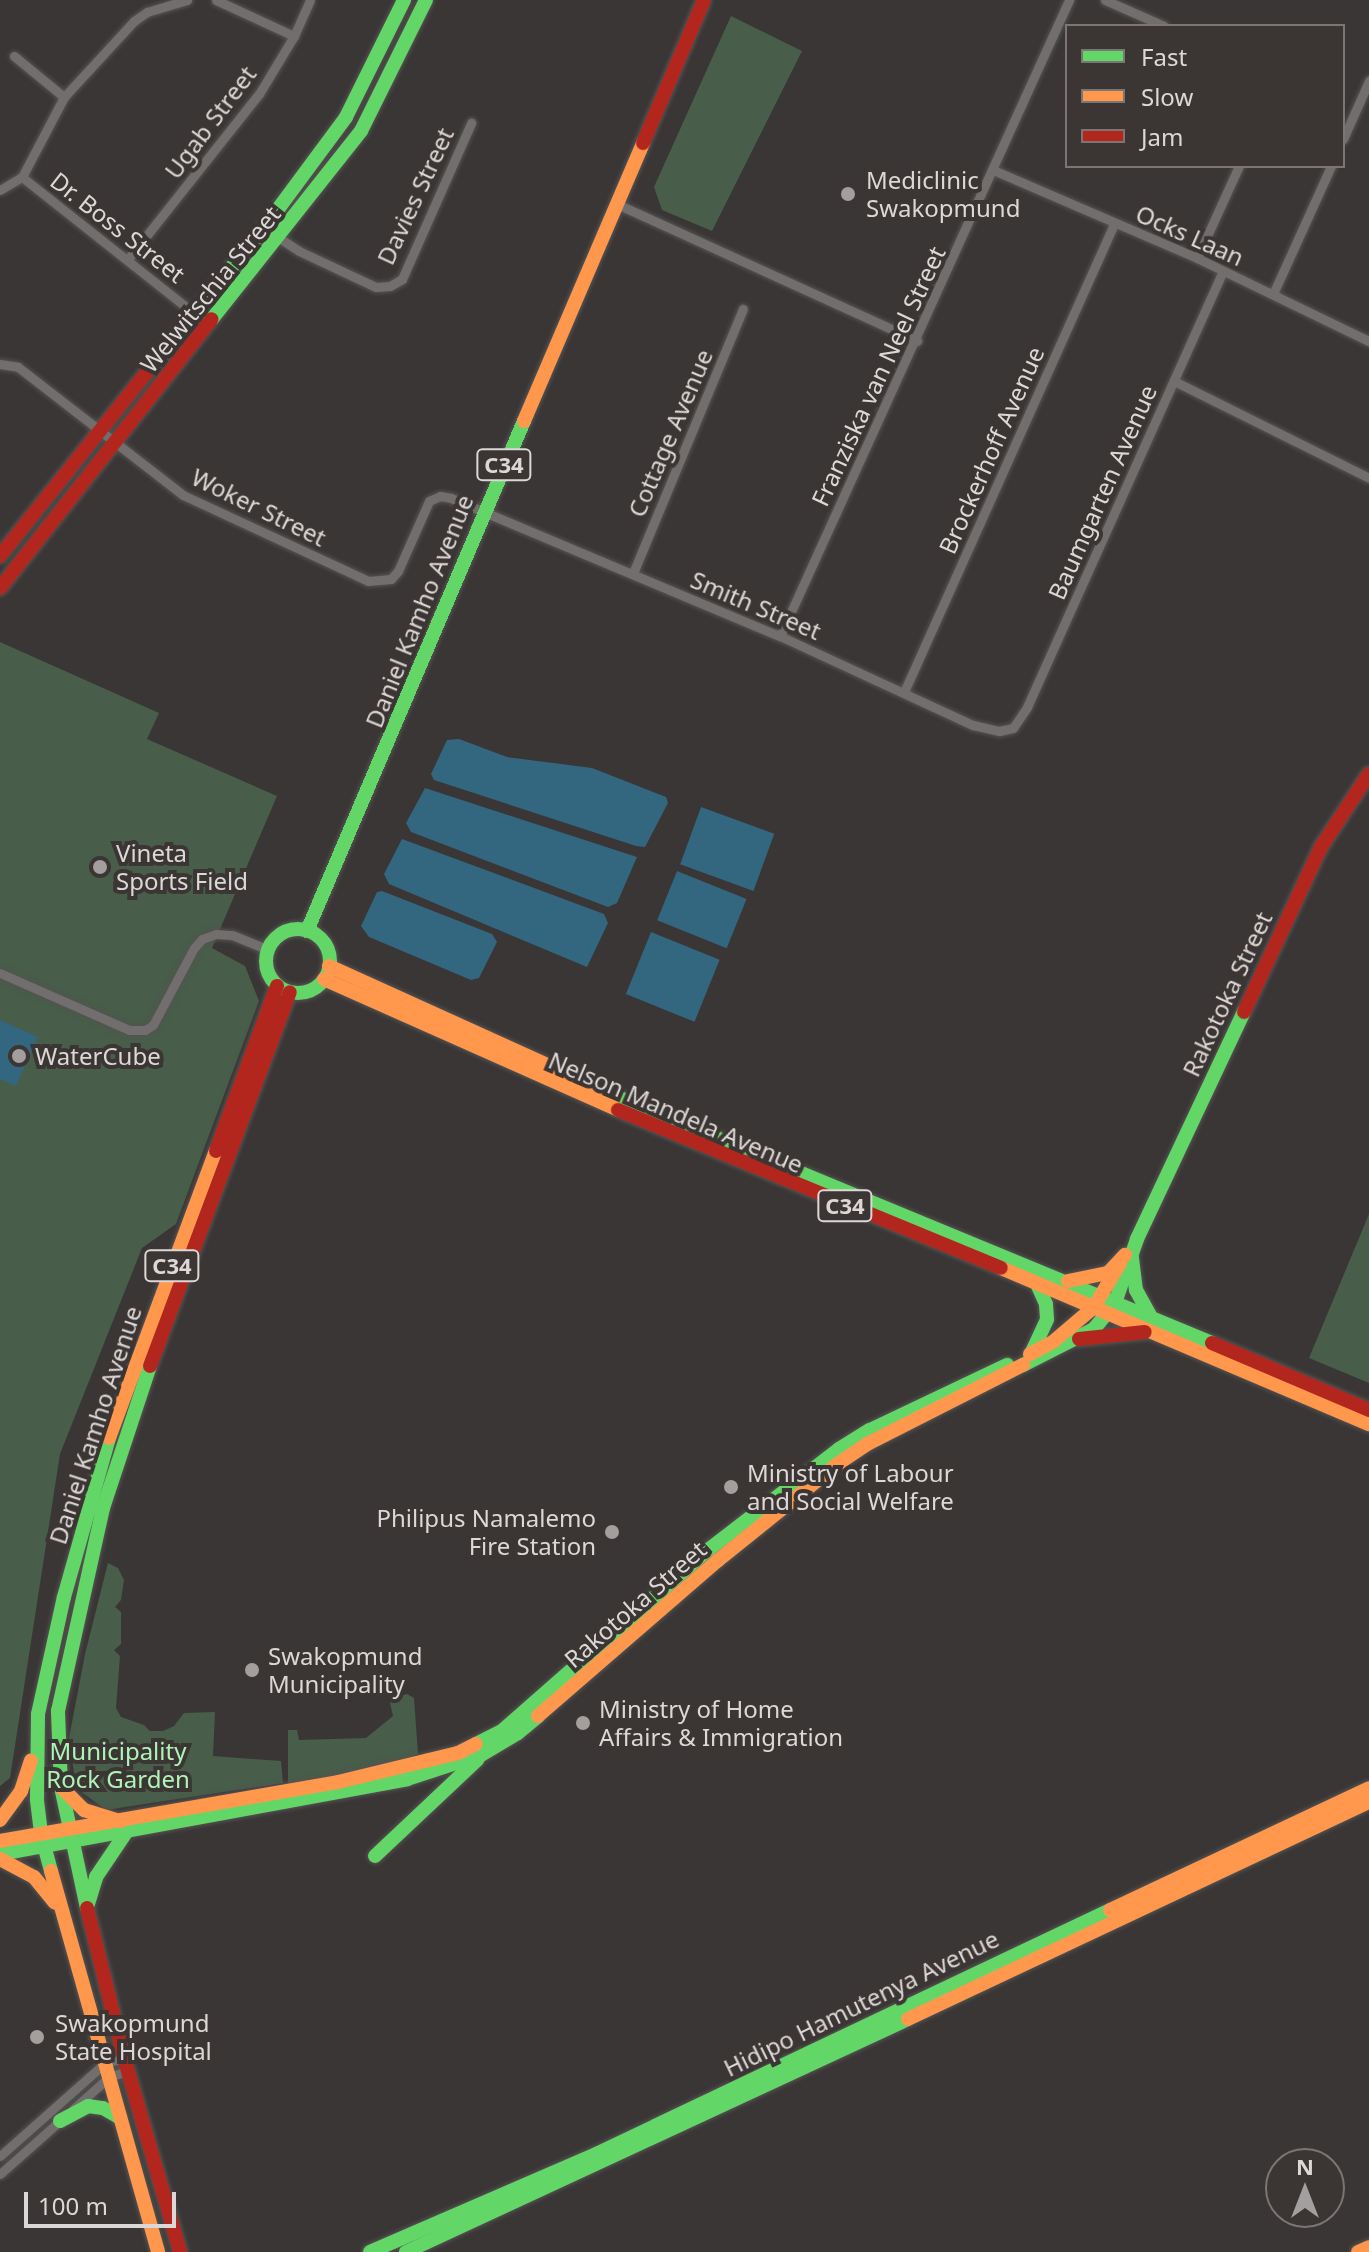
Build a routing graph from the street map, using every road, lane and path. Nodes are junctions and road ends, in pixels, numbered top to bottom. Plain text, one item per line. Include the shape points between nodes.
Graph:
1 (187, 0) edge
2 (216, 0) edge
3 (310, 0) edge
4 (404, 0) edge
5 (426, 0) edge
6 (704, 0) edge
7 (1069, 0) edge
8 (1105, 0) edge
9 (1159, 24) edge
10 (294, 36) junction
11 (14, 56) dead end
12 (1369, 81) edge
13 (64, 97) junction
14 (471, 123) dead end
15 (1345, 135) edge
16 (1238, 168) edge
17 (1330, 168) edge
18 (993, 170) junction
19 (22, 177) junction
20 (0, 190) edge
21 (617, 204) junction
22 (1114, 224) junction
23 (264, 228) junction
24 (280, 238) junction
25 (1197, 258) junction
26 (128, 259) junction
27 (1223, 271) junction
28 (1273, 294) junction
29 (743, 309) dead end
30 (194, 313) junction
31 (209, 325) junction
32 (917, 341) junction
33 (1369, 341) edge
34 (0, 364) edge
35 (1174, 381) junction
36 (98, 429) junction
37 (114, 443) junction
38 (1369, 478) edge
39 (484, 511) junction
40 (0, 556) edge
41 (633, 573) junction
42 (0, 588) edge
43 (780, 636) junction
44 (904, 692) junction
45 (1013, 728) joint
46 (1369, 774) edge
47 (307, 931) junction
48 (267, 949) junction
49 (0, 973) edge
50 (327, 973) junction
51 (284, 989) junction
52 (1128, 1257) junction
53 (1036, 1282) junction
54 (1063, 1282) junction
55 (1097, 1302) junction
56 (1112, 1308) junction
57 (1151, 1317) junction
58 (1157, 1332) junction
59 (1079, 1339) junction
60 (1031, 1354) junction
61 (1369, 1410) edge
62 (1369, 1424) edge
63 (36, 1737) junction
64 (481, 1755) junction
65 (61, 1787) junction
66 (1369, 1788) edge
67 (1369, 1802) edge
68 (0, 1820) edge
69 (124, 1826) junction
70 (69, 1836) junction
71 (42, 1840) junction
72 (0, 1841) edge
73 (0, 1856) edge
74 (375, 1856) dead end
75 (88, 1907) junction
76 (67, 1924) junction
77 (126, 2064) junction
78 (107, 2070) junction
79 (120, 2118) junction
80 (60, 2121) junction
81 (0, 2156) edge
82 (0, 2174) edge
83 (1369, 2247) edge
84 (158, 2252) edge
85 (180, 2252) edge
86 (370, 2252) edge
87 (406, 2252) edge
88 (1358, 2252) edge

1 - 13 street via 140,15
2 - 10 street
3 - 10 street, Ugab Street
4 - 23 street, Welwitschia Street via 353,107
5 - 24 street, Welwitschia Street via 371,117
6 - 21 street, Daniel Kamho Avenue / C34
7 - 18 street, Franziska van Neel Street
8 - 9 street
10 - 26 street, Ugab Street via 259,94
11 - 13 street
12 - 15 street
13 - 19 street
14 - 24 street, Davies Street via 402,279 376,287
16 - 25 street
17 - 28 street
18 - 22 street, Ocks Laan
18 - 32 street, Franziska van Neel Street
19 - 20 street, Dr. Boss Street
19 - 26 street, Dr. Boss Street
21 - 32 street
21 - 39 street, Daniel Kamho Avenue / C34
22 - 25 street, Ocks Laan
22 - 44 street, Brockerhoff Avenue
23 - 24 street, Davies Street
23 - 30 street, Welwitschia Street
24 - 31 street, Welwitschia Street
25 - 27 street, Ocks Laan
26 - 30 street, Dr. Boss Street
27 - 28 street, Ocks Laan
27 - 35 street, Baumgarten Avenue
28 - 33 street, Ocks Laan
29 - 41 street, Cottage Avenue
30 - 31 street, Dr. Boss Street
30 - 36 street, Welwitschia Street
31 - 37 street, Welwitschia Street
32 - 43 street, Franziska van Neel Street
34 - 36 street, Woker Street via 18,367
35 - 38 street
35 - 45 street, Baumgarten Avenue
36 - 37 street, Woker Street
36 - 40 street, Welwitschia Street
37 - 39 street, Woker Street via 183,495 368,581 391,579 398,571 429,501 451,498
37 - 42 street, Welwitschia Street
39 - 41 street, Smith Street
39 - 47 street, Daniel Kamho Avenue / C34
41 - 43 street, Smith Street
43 - 44 street, Smith Street
44 - 45 street, Smith Street via 973,725 999,731
46 - 52 street, Rakotoka Street via 1321,847
47 - 48 street via 283,932
47 - 50 street via 325,945
48 - 49 street via 232,935 202,939 153,1025 145,1030 129,1030
48 - 51 street via 267,970
50 - 51 street via 309,991
50 - 53 street, Nelson Mandela Avenue / C34 via 698,1146
50 - 54 street, Nelson Mandela Avenue / C34
51 - 63 street, Daniel Kamho Avenue / C34 via 102,1457 45,1674
51 - 65 street, Daniel Kamho Avenue / C34 via 103,1508 58,1711
52 - 54 street via 1108,1273
52 - 55 street, Rakotoka Street
52 - 56 street, Rakotoka Street
52 - 57 street via 1136,1290
53 - 55 street, Nelson Mandela Avenue / C34
53 - 60 street via 1047,1319
54 - 55 street, Nelson Mandela Avenue / C34
55 - 56 street, Nelson Mandela Avenue / C34
55 - 60 street, Rakotoka Street via 1054,1341
56 - 57 street, Nelson Mandela Avenue / C34
56 - 58 street, Nelson Mandela Avenue / C34
56 - 59 street, Rakotoka Street
57 - 61 street, Nelson Mandela Avenue / C34
58 - 59 street
58 - 62 street, Nelson Mandela Avenue / C34
59 - 64 street, Rakotoka Street via 839,1463 518,1733
60 - 69 street, Rakotoka Street via 839,1449 708,1550 503,1730 458,1753
63 - 68 street via 21,1791
63 - 71 street, Daniel Kamho Avenue / C34
64 - 69 street, Rakotoka Street via 407,1779
64 - 74 street
65 - 69 street via 95,1817
65 - 70 street, Daniel Kamho Avenue / C34
66 - 86 street, Hidipo Hamutenya Avenue via 596,2154
67 - 87 street, Hidipo Hamutenya Avenue
69 - 70 street, Rakotoka Street
69 - 75 street via 96,1877
70 - 71 street, Rakotoka Street
70 - 75 street, C34
71 - 72 street
71 - 73 street
71 - 76 street, C34
73 - 76 street via 43,1885
75 - 77 street, C34
76 - 78 street, C34
77 - 78 street
77 - 85 street, C34
78 - 79 street, C34
78 - 80 street
78 - 81 street
79 - 80 street via 88,2106
79 - 84 street, C34
80 - 82 street
83 - 88 street

